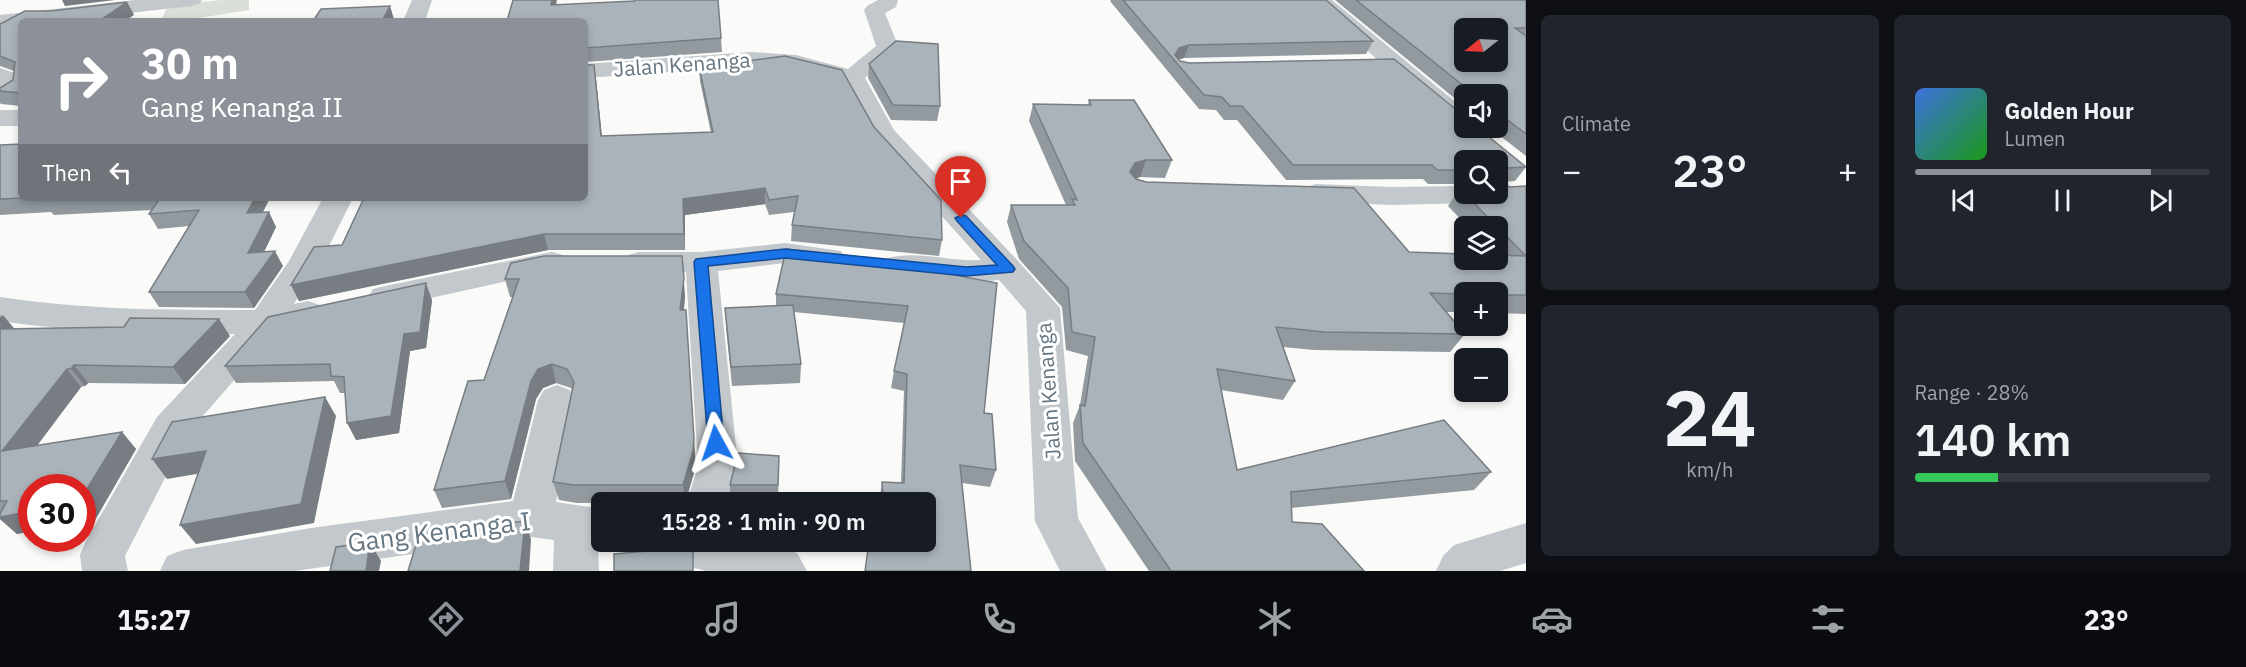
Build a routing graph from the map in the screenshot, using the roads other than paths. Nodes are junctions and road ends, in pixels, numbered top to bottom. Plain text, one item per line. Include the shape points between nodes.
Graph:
1 (16, 0) edge
2 (192, 0) edge
3 (422, 0) edge
4 (888, 0) edge
5 (1319, 0) edge
6 (27, 18) edge
7 (415, 18) edge
8 (18, 19) edge
9 (0, 21) edge
10 (1394, 63) junction
11 (1359, 64) edge
12 (588, 71) edge
13 (0, 75) edge
14 (852, 77) junction
15 (18, 83) edge
16 (18, 84) edge
17 (0, 94) edge
18 (1454, 113) edge
19 (0, 118) edge
20 (18, 118) edge
21 (1289, 193) edge
22 (1454, 194) edge
23 (337, 201) edge
24 (701, 262) junction
25 (1008, 269) junction
26 (0, 309) edge
27 (265, 322) junction
28 (557, 400) dead end
29 (711, 492) edge
30 (531, 518) junction
31 (589, 525) edge
32 (1526, 543) edge
33 (721, 552) edge
34 (314, 560) edge
35 (105, 571) edge
36 (183, 571) edge
37 (576, 571) edge
38 (784, 571) edge
39 (1084, 571) edge
40 (1459, 571) edge

1 - 9 street
2 - 6 street
3 - 7 street
4 - 14 street via 889,3 874,10 888,48
5 - 10 street
8 - 9 street
10 - 11 street
10 - 18 street
12 - 14 street, Jalan Kenanga via 751,59 796,62
13 - 15 street
14 - 25 street, Jalan Kenanga via 883,134
16 - 17 street
19 - 20 street
21 - 22 street
23 - 27 street via 322,232
24 - 25 street via 785,253 966,272
24 - 27 street via 548,262
24 - 29 street via 718,466
25 - 39 street, Jalan Kenanga via 1043,308 1057,521
26 - 27 street via 132,321
27 - 35 street via 171,428 102,555
28 - 30 street
30 - 31 street, Gang Kenanga I
30 - 34 street, Gang Kenanga I
31 - 37 street
32 - 40 street via 1470,560
33 - 38 street
34 - 36 street, Gang Kenanga I

